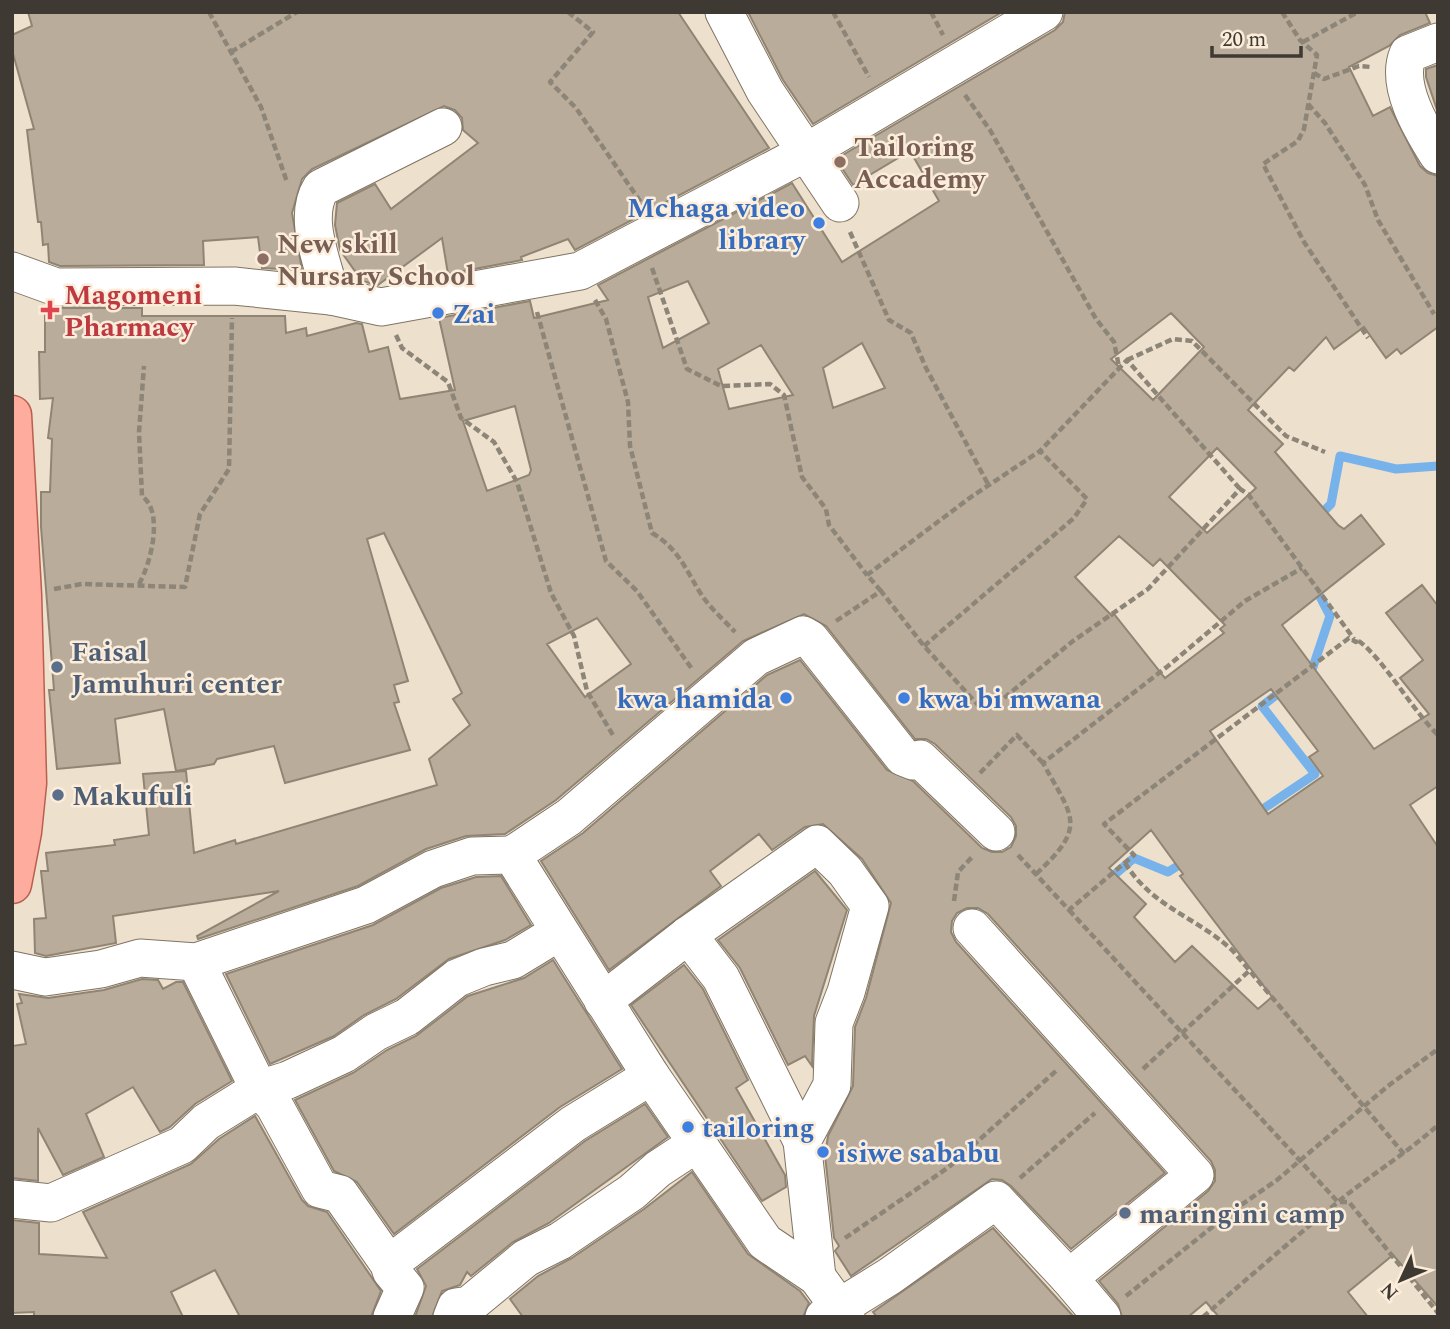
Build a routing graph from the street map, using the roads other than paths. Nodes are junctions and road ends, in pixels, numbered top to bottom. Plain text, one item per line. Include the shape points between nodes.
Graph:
1 (724, 12) edge
2 (1044, 12) edge
3 (1438, 42) edge
4 (443, 127) dead end
5 (805, 153) junction
6 (1438, 155) edge
7 (840, 203) road end
8 (12, 271) edge
9 (331, 296) junction
10 (12, 415) edge
11 (996, 832) road end
12 (512, 855) junction
13 (12, 884) edge
14 (962, 920) road end
15 (559, 933) junction
16 (688, 935) junction
17 (196, 962) junction
18 (12, 970) edge
19 (603, 1001) junction
20 (651, 1076) junction
21 (259, 1089) junction
22 (802, 1141) junction
23 (696, 1144) junction
24 (12, 1199) edge
25 (816, 1262) junction
26 (389, 1264) junction
27 (1069, 1278) junction
28 (836, 1314) edge
29 (1102, 1316) edge
30 (392, 1317) edge
31 (452, 1317) edge

1 - 5 street via 743,55
2 - 5 street
3 - 6 street via 1408,54 1403,65 1413,108
4 - 9 street via 321,188 311,213
5 - 7 street
5 - 9 street via 580,271 381,307
8 - 9 street via 56,286 234,286
10 - 13 main road via 27,783
11 - 12 street via 920,759 903,757 803,635 756,657 569,817
12 - 15 street
12 - 17 street via 472,856 433,869 366,905
14 - 27 street via 1195,1175
15 - 19 street
15 - 21 street via 513,960 457,978 407,1017 344,1054
16 - 19 street
16 - 22 street via 721,978
16 - 22 street via 817,844 870,906 834,1023 832,1085
17 - 18 street via 140,958 45,977
17 - 21 street
19 - 20 street
20 - 23 street
20 - 26 street via 573,1124
21 - 24 street via 206,1122 182,1145 139,1166 51,1203
21 - 26 street via 274,1105 320,1189 340,1194
22 - 25 street
23 - 25 street via 765,1242
23 - 31 street via 560,1241 526,1258 469,1305 456,1307
25 - 28 street
26 - 30 street via 405,1288
27 - 28 street via 996,1200
27 - 29 street

